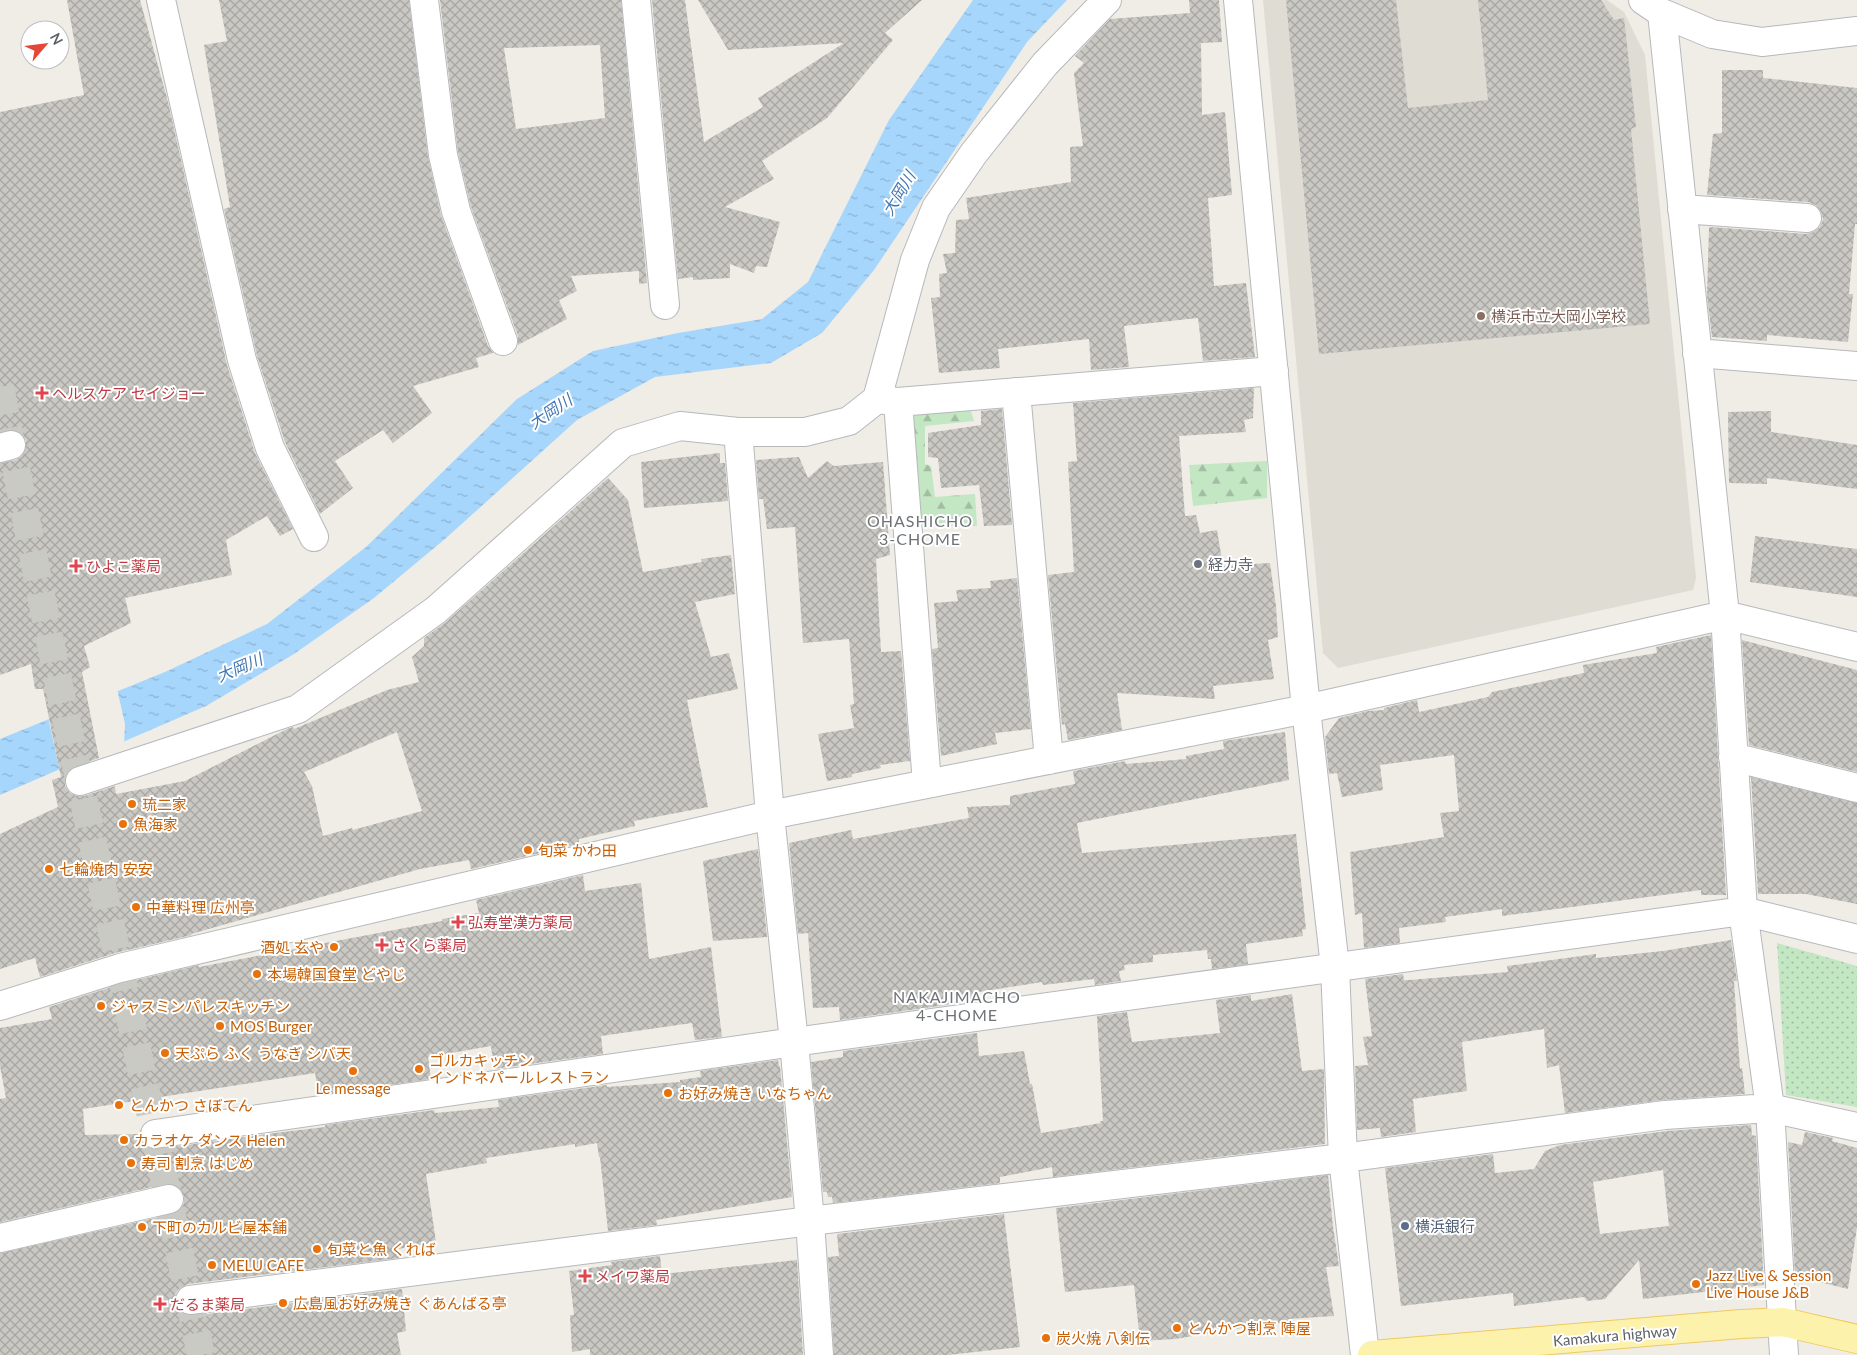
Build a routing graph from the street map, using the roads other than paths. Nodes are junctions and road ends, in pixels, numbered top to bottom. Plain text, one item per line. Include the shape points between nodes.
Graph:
1 (161, 0) edge
2 (424, 0) edge
3 (636, 0) edge
4 (1107, 0) edge
5 (1238, 0) edge
6 (1652, 6) edge
7 (1857, 31) edge
8 (1682, 209) junction
9 (1807, 218) dead end
10 (665, 306) dead end
11 (503, 341) dead end
12 (1697, 353) junction
13 (1857, 366) edge
14 (1274, 371) junction
15 (1016, 392) junction
16 (888, 400) junction
17 (738, 432) junction
18 (314, 537) dead end
19 (1725, 615) junction
20 (1857, 647) edge
21 (1306, 709) junction
22 (1733, 757) junction
23 (1049, 760) junction
24 (80, 781) dead end
25 (927, 784) junction
26 (1857, 788) edge
27 (770, 815) junction
28 (1743, 911) junction
29 (1857, 939) edge
30 (1335, 967) junction
31 (0, 1006) edge
32 (794, 1042) junction
33 (1770, 1108) junction
34 (1857, 1127) edge
35 (156, 1134) dead end
36 (1343, 1158) junction
37 (169, 1198) dead end
38 (810, 1222) junction
39 (0, 1238) edge
40 (190, 1300) dead end
41 (1783, 1322) junction
42 (1857, 1339) edge
43 (819, 1355) edge
44 (1365, 1355) edge
45 (1372, 1355) edge
46 (1784, 1355) edge

1 - 18 street via 242,360 270,448
2 - 11 street via 447,174 456,211
3 - 10 street
4 - 16 street via 1045,64 974,152 936,208 915,260
5 - 14 street
6 - 7 street via 1712,34 1762,42
6 - 8 street
8 - 9 street
8 - 12 street
12 - 13 street
12 - 19 street
14 - 15 street
14 - 21 street
15 - 16 street
15 - 23 street
16 - 17 street via 849,421 806,432
16 - 25 street
17 - 24 street via 680,426 623,443 436,610 298,709
17 - 27 street
19 - 20 street
19 - 21 street
19 - 22 street
21 - 23 street
21 - 30 street
22 - 26 street
22 - 28 street
23 - 25 street
25 - 27 street
27 - 31 street via 120,968
27 - 32 street
28 - 29 street
28 - 30 street
28 - 33 street
30 - 32 street
30 - 36 street
32 - 35 street
32 - 38 street
33 - 34 street
33 - 36 street via 1664,1115
33 - 41 street
36 - 38 street
36 - 44 street
37 - 39 street
38 - 40 street
38 - 43 street
41 - 42 main road, Kamakura highway
41 - 45 main road, Kamakura highway
41 - 46 street

